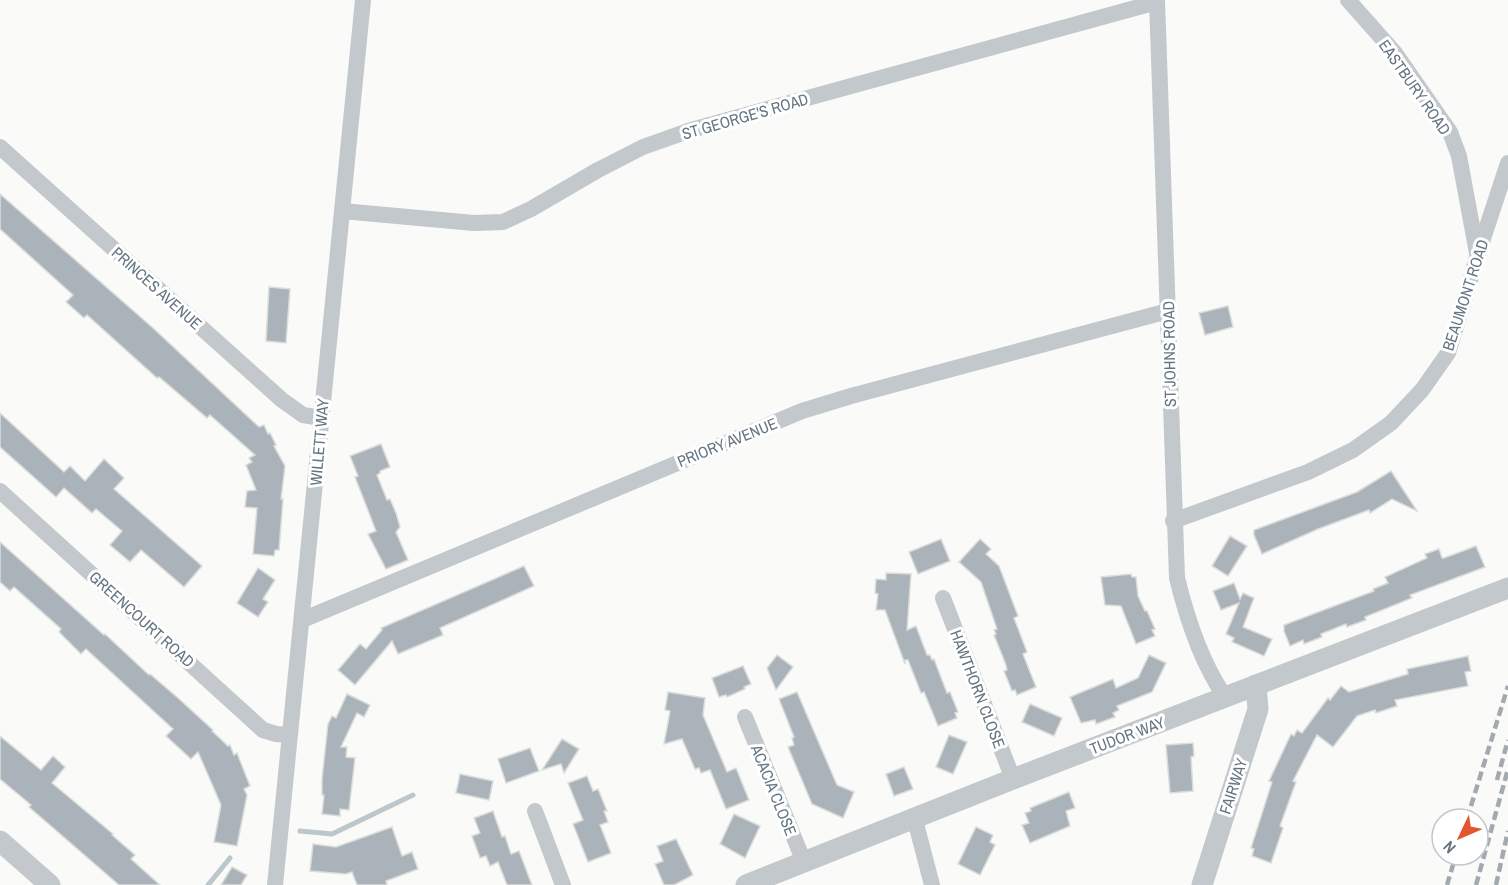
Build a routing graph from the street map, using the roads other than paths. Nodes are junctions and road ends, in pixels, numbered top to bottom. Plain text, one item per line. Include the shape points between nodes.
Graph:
1 (363, 0) edge
2 (1348, 0) edge
3 (1157, 1) edge
4 (0, 147) edge
5 (1508, 163) edge
6 (342, 211) junction
7 (1478, 254) junction
8 (1168, 310) junction
9 (321, 418) junction
10 (0, 490) edge
11 (1173, 521) junction
12 (1508, 588) edge
13 (943, 598) dead end
14 (302, 620) junction
15 (1256, 685) junction
16 (1225, 697) junction
17 (745, 717) dead end
18 (289, 735) junction
19 (1013, 779) junction
20 (535, 811) dead end
21 (915, 820) junction
22 (0, 841) edge
23 (804, 862) junction
24 (50, 885) edge
25 (275, 885) edge
26 (563, 885) edge
27 (746, 885) edge
28 (932, 885) edge
29 (1202, 885) edge

1 - 6 street, WILLETT WAY
2 - 7 street, EASTBURY ROAD via 1395,53 1450,132 1459,156
3 - 6 street, ST GEORGE'S ROAD via 691,130 643,147 503,222
3 - 8 street, ST JOHNS ROAD
4 - 9 street, PRINCES AVENUE via 282,400 303,415
5 - 7 street, BEAUMONT ROAD
6 - 9 street, WILLETT WAY
7 - 11 street, BEAUMONT ROAD via 1448,353 1422,390 1391,423 1353,450 1308,472
8 - 11 street, ST JOHNS ROAD
8 - 14 street, PRIORY AVENUE via 802,411
9 - 14 street, WILLETT WAY
10 - 18 street, GREENCOURT ROAD via 263,730
11 - 16 street, ST JOHNS ROAD via 1183,604 1211,676
12 - 15 street, TUDOR WAY
13 - 19 street, HAWTHORN CLOSE
14 - 18 street, WILLETT WAY
15 - 16 street, TUDOR WAY
15 - 29 street, FAIRWAY via 1258,709
16 - 19 street, TUDOR WAY
17 - 23 street, ACACIA CLOSE
18 - 25 street, WILLETT WAY
19 - 21 street, TUDOR WAY
20 - 26 street
21 - 23 street, TUDOR WAY
21 - 28 street
22 - 24 street
23 - 27 street, TUDOR WAY

